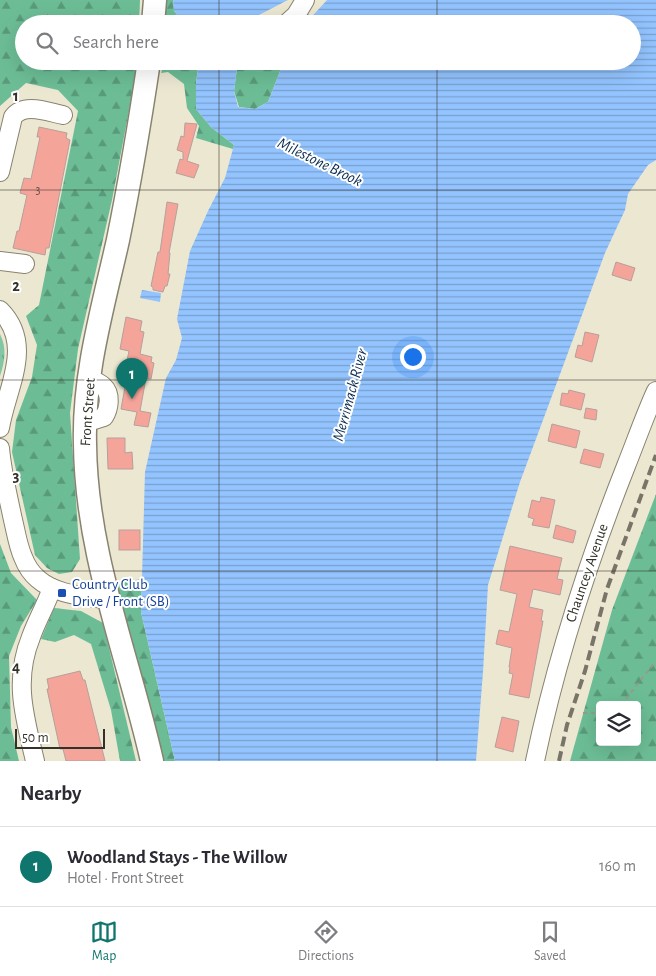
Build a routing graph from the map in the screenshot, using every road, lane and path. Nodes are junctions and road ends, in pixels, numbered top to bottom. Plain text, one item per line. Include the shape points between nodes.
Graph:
1 (155, 0) edge
2 (154, 15) edge
3 (147, 70) edge
4 (63, 115) dead end
5 (0, 172) edge
6 (0, 261) edge
7 (25, 264) dead end
8 (0, 310) edge
9 (656, 391) edge
10 (0, 428) edge
11 (0, 448) edge
12 (52, 588) junction
13 (108, 600) junction
14 (656, 661) edge
15 (655, 667) edge
16 (624, 701) edge
17 (584, 713) dead end
18 (596, 713) edge
19 (35, 761) edge
20 (152, 761) edge
21 (535, 761) edge

1 - 2 main road
3 - 13 main road, Front Street via 89,378 85,423 87,489 95,545
4 - 5 street via 30,109 16,113
6 - 7 street
8 - 10 street via 14,332 18,358
9 - 21 street, Chauncey Avenue via 579,594 555,675
11 - 12 street via 2,472 23,556 39,580
12 - 13 street
12 - 19 street via 30,638 21,674 23,707
13 - 20 main road, Front Street
14 - 15 path
15 - 16 path
17 - 18 path

